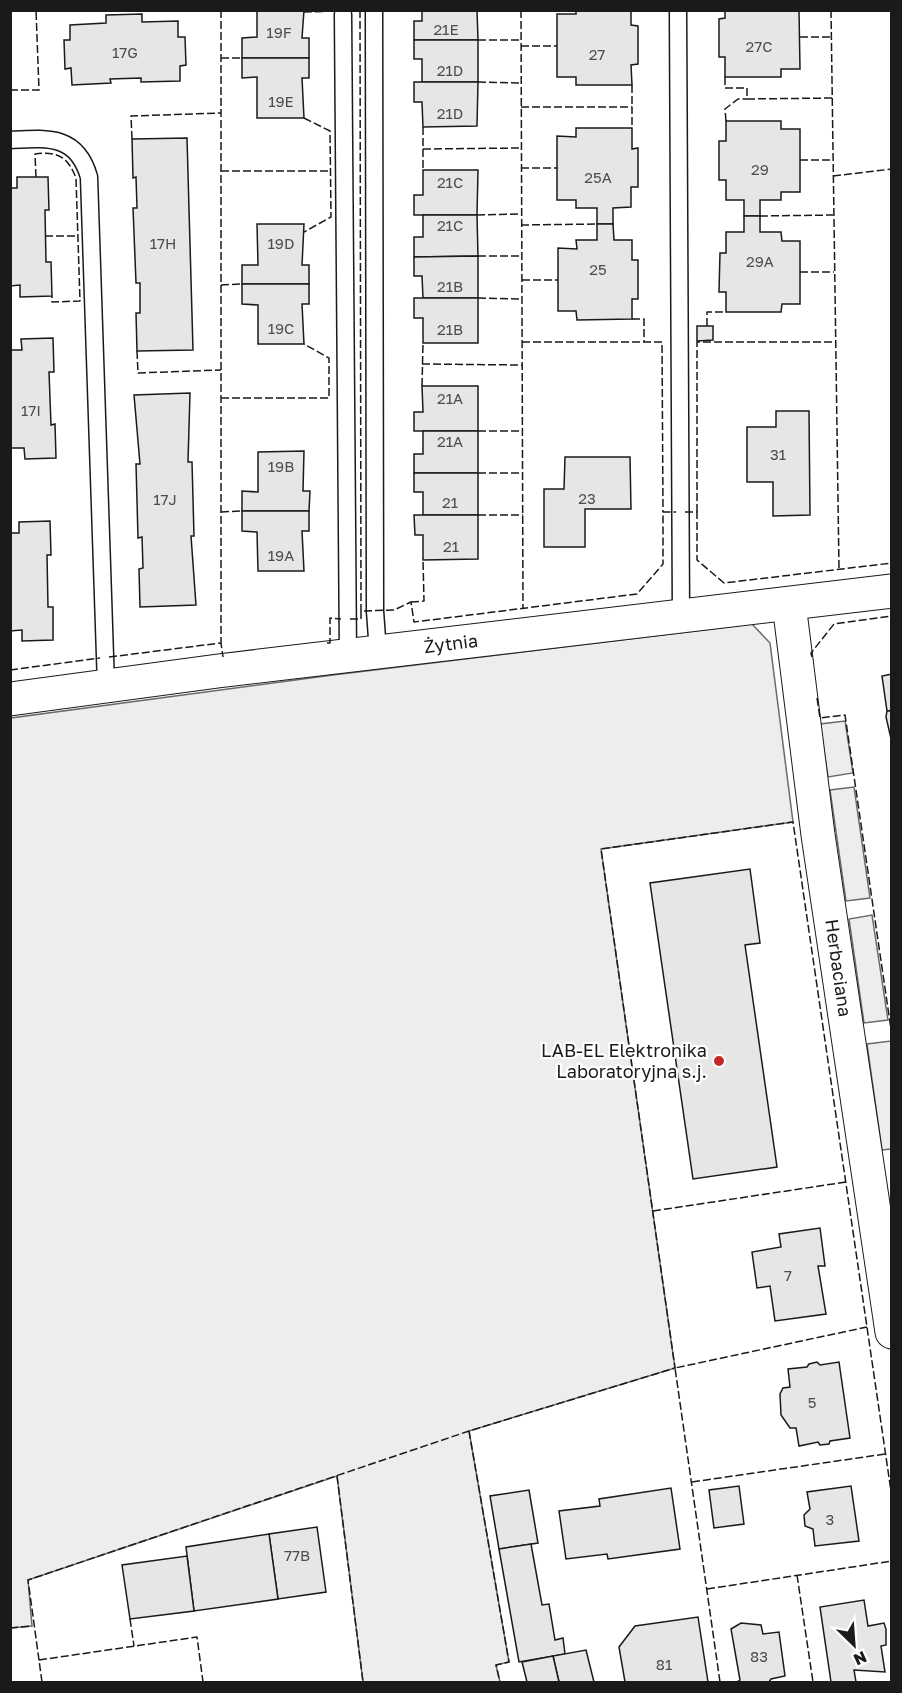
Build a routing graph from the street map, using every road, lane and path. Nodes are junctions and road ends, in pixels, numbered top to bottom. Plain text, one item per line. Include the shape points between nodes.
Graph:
1 (374, 10) edge
2 (678, 10) edge
3 (343, 14) dead end
4 (10, 140) edge
5 (891, 591) edge
6 (789, 603) junction
7 (681, 616) junction
8 (363, 654) junction
9 (106, 686) junction
10 (10, 699) edge
11 (891, 1332) edge

1 - 8 lane via 375,610
2 - 7 lane
3 - 8 lane
4 - 9 lane via 38,138 72,147 84,160 89,177
5 - 6 street, Żytnia
6 - 7 street, Żytnia
6 - 11 street, Herbaciana via 818,835
7 - 8 street, Żytnia
8 - 9 street, Żytnia
9 - 10 street, Żytnia

